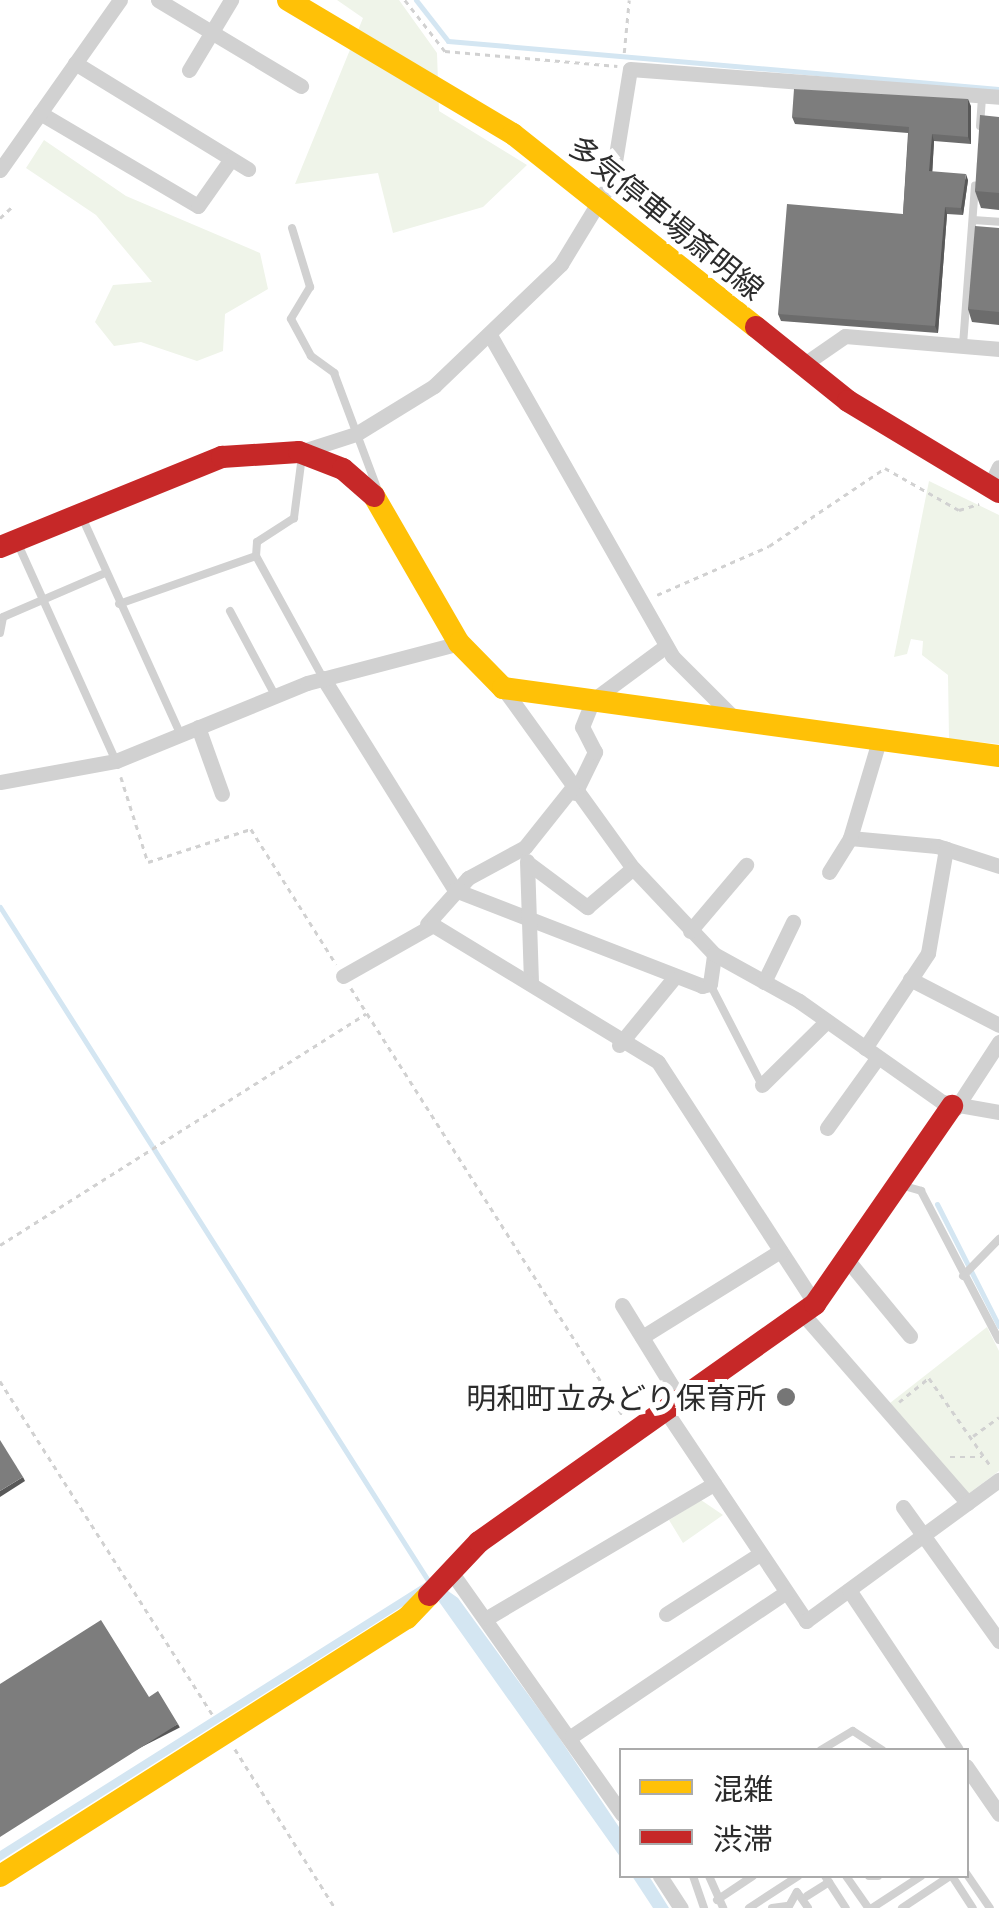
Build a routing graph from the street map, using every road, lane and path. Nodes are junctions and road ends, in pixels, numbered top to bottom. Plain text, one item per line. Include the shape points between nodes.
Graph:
1 (120, 0) edge
2 (158, 0) edge
3 (231, 0) edge
4 (288, 0) edge
5 (405, 0) edge
6 (629, 0) edge
7 (212, 32) junction
8 (625, 49) dead end
9 (75, 63) junction
10 (623, 67) dead end
11 (189, 70) dead end
12 (301, 86) dead end
13 (991, 96) edge
14 (40, 113) junction
15 (978, 149) edge
16 (230, 158) junction
17 (977, 167) edge
18 (248, 169) dead end
19 (0, 170) edge
20 (601, 200) junction
21 (13, 206) dead end
22 (0, 218) edge
23 (973, 220) junction
24 (999, 222) edge
25 (292, 228) dead end
26 (490, 335) junction
27 (963, 345) junction
28 (999, 349) edge
29 (803, 365) junction
30 (356, 434) junction
31 (301, 452) junction
32 (996, 482) edge
33 (376, 498) junction
34 (79, 511) junction
35 (8, 543) edge
36 (256, 556) junction
37 (105, 573) junction
38 (43, 601) junction
39 (642, 602) junction
40 (119, 604) junction
41 (230, 611) dead end
42 (0, 633) edge
43 (459, 643) junction
44 (666, 646) junction
45 (323, 678) junction
46 (503, 688) junction
47 (276, 697) junction
48 (590, 706) junction
49 (198, 727) junction
50 (744, 727) junction
51 (180, 734) junction
52 (878, 744) junction
53 (999, 756) edge
54 (116, 761) junction
55 (0, 782) edge
56 (574, 790) junction
57 (222, 794) dead end
58 (850, 838) junction
59 (946, 849) junction
60 (526, 855) junction
61 (746, 865) dead end
62 (999, 866) edge
63 (633, 868) junction
64 (829, 872) dead end
65 (455, 890) junction
66 (793, 922) dead end
67 (533, 923) junction
68 (426, 924) junction
69 (690, 931) junction
70 (714, 954) junction
71 (343, 976) junction
72 (673, 978) junction
73 (910, 979) junction
74 (532, 980) junction
75 (764, 982) junction
76 (710, 984) junction
77 (367, 1014) junction
78 (827, 1020) junction
79 (999, 1025) edge
80 (999, 1042) edge
81 (619, 1045) junction
82 (871, 1053) junction
83 (762, 1085) joint
84 (954, 1107) junction
85 (999, 1112) edge
86 (827, 1128) dead end
87 (904, 1186) junction
88 (999, 1239) edge
89 (0, 1245) edge
90 (780, 1251) junction
91 (850, 1262) junction
92 (963, 1276) junction
93 (622, 1305) dead end
94 (808, 1308) junction
95 (910, 1336) dead end
96 (642, 1337) junction
97 (999, 1340) edge
98 (0, 1381) edge
99 (673, 1405) junction
100 (999, 1417) edge
101 (902, 1428) junction
102 (634, 1432) junction
103 (972, 1437) junction
104 (984, 1456) junction
105 (946, 1457) dead end
106 (999, 1458) edge
107 (990, 1464) junction
108 (999, 1479) edge
109 (714, 1484) junction
110 (968, 1503) junction
111 (902, 1507) dead end
112 (926, 1532) junction
113 (760, 1554) junction
114 (443, 1584) junction
115 (849, 1590) junction
116 (786, 1592) junction
117 (666, 1614) dead end
118 (487, 1618) junction
119 (999, 1641) edge
120 (210, 1711) dead end
121 (225, 1734) junction
122 (572, 1736) junction
123 (825, 1748) edge
124 (879, 1748) edge
125 (955, 1748) edge
126 (969, 1770) edge
127 (619, 1809) edge
128 (999, 1814) edge
129 (0, 1876) edge
130 (969, 1877) edge
131 (661, 1878) edge
132 (683, 1878) edge
133 (693, 1878) edge
134 (710, 1878) edge
135 (752, 1878) edge
136 (795, 1878) edge
137 (848, 1878) edge
138 (895, 1878) edge
139 (915, 1878) edge
140 (948, 1878) edge
141 (952, 1878) edge
142 (827, 1879) edge
143 (902, 1888) junction
144 (807, 1896) junction
145 (697, 1898) junction
146 (720, 1904) edge
147 (788, 1907) edge
148 (970, 1907) edge
149 (335, 1908) edge
150 (681, 1908) edge
151 (704, 1908) edge
152 (749, 1908) edge
153 (772, 1908) edge
154 (808, 1908) edge
155 (846, 1908) edge
156 (870, 1908) edge
157 (902, 1908) edge
158 (990, 1908) edge

1 - 9 street
2 - 7 street
3 - 7 street
4 - 20 street, 多気停車場斎明線 via 488,118
5 - 10 path via 445,51
6 - 8 path
7 - 11 street
7 - 12 street
9 - 14 street
9 - 16 street
13 - 15 lane
13 - 20 street via 636,67 622,78 614,170
14 - 16 street via 198,206
14 - 19 street
16 - 18 street
17 - 23 lane
20 - 26 street via 561,264
20 - 29 street, 多気停車場斎明線
21 - 22 path
23 - 24 lane
23 - 27 lane
25 - 30 lane via 310,288 291,318 311,356 334,373
26 - 30 street via 434,386
26 - 39 street
27 - 28 street
27 - 29 street via 844,336
29 - 32 street, 多気停車場斎明線 via 905,441
30 - 31 street
30 - 33 lane
31 - 33 street via 343,468
31 - 34 street via 222,457
31 - 36 lane via 294,518 257,542
32 - 39 path via 972,510 960,510 895,470 871,472 769,546
33 - 43 street
34 - 35 street
34 - 37 lane
35 - 38 lane
36 - 40 lane
36 - 45 lane
37 - 38 lane
37 - 40 lane
38 - 42 lane via 3,618
38 - 54 lane
39 - 44 street
40 - 51 lane
41 - 47 lane
43 - 45 street
43 - 46 street
44 - 48 street
44 - 50 street
45 - 47 street
45 - 65 street
46 - 48 street
46 - 56 street
47 - 49 street
48 - 50 street
48 - 56 street via 582,728 595,752
49 - 51 street
49 - 57 street
50 - 52 street
51 - 54 street
52 - 53 street
52 - 58 street
54 - 55 street
54 - 71 path via 148,862 250,829
56 - 60 street
56 - 63 street
58 - 59 street
58 - 64 street
59 - 62 street
59 - 73 street via 928,952
60 - 63 street via 587,907
60 - 65 street
60 - 67 street
61 - 69 street
63 - 69 street
65 - 67 street
65 - 68 street
66 - 75 street
67 - 72 street
67 - 74 street
68 - 71 street
68 - 74 street
69 - 70 street
70 - 75 street
70 - 76 street
71 - 77 path
72 - 76 street
72 - 81 street
73 - 79 street
73 - 82 street
74 - 81 street
75 - 78 street
76 - 83 lane
77 - 89 path
77 - 102 path
78 - 82 street
78 - 83 street
80 - 84 street
81 - 90 street via 658,1062
82 - 84 street
82 - 86 street
84 - 85 street
84 - 87 street
87 - 91 street
87 - 92 lane via 920,1192
88 - 92 lane
90 - 94 street
90 - 96 street
91 - 94 street
91 - 95 street
92 - 97 lane
93 - 96 street
94 - 99 street
94 - 101 street
96 - 99 street
98 - 120 path
99 - 102 street
99 - 109 street
100 - 103 path
101 - 103 path via 913,1419 899,1402 930,1378
101 - 110 street
102 - 114 street via 480,1542
103 - 104 path
104 - 105 path
104 - 107 path
106 - 107 path
107 - 108 path
108 - 110 street
109 - 113 street
109 - 118 street
110 - 112 street
111 - 112 street
112 - 115 street
112 - 119 street
113 - 116 street
113 - 117 street
114 - 118 street
114 - 121 street
115 - 116 street via 806,1621
115 - 125 street
116 - 122 street
118 - 122 street
121 - 129 street
121 - 149 path
122 - 127 street
123 - 124 lane via 853,1732
126 - 128 street
130 - 158 lane
131 - 150 street
132 - 145 lane
133 - 145 lane
134 - 146 lane
135 - 146 lane
136 - 152 lane
137 - 156 lane
138 - 143 lane
139 - 143 lane
140 - 157 lane
141 - 148 lane
142 - 144 lane
142 - 155 lane
143 - 156 lane
144 - 147 lane via 793,1893
144 - 154 lane
145 - 151 lane
147 - 153 lane

